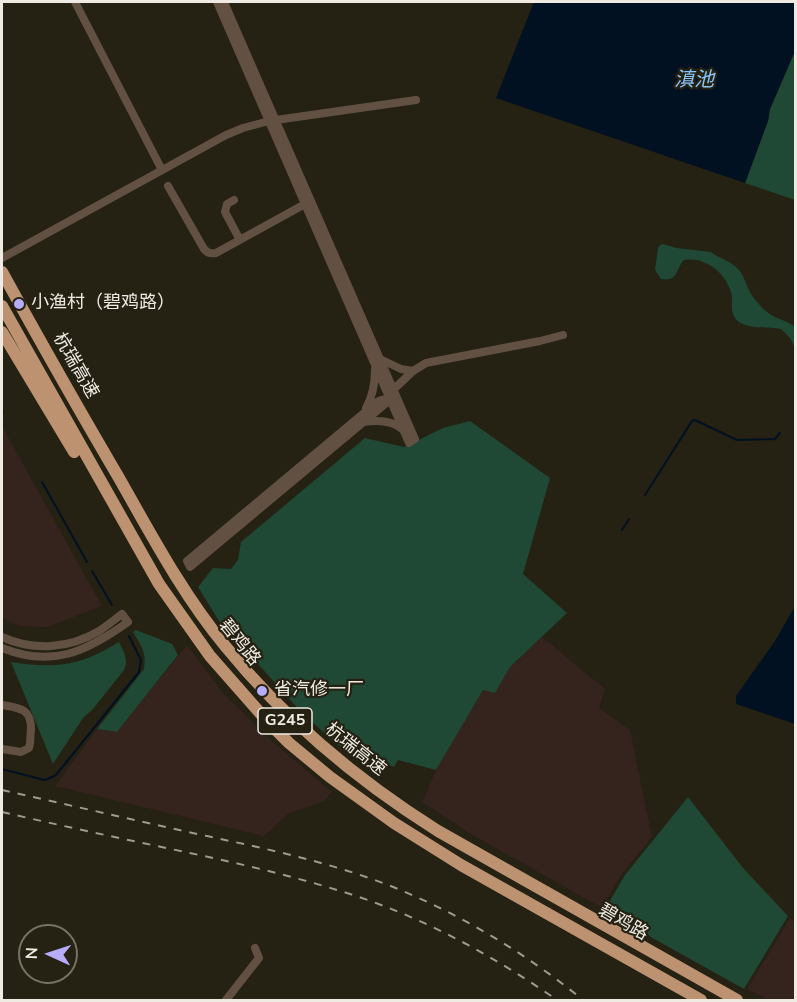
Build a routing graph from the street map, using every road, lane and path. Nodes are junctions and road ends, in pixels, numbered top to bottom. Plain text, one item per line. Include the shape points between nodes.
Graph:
1 (75, 2) edge
2 (217, 2) edge
3 (224, 2) edge
4 (416, 100) dead end
5 (272, 121) junction
6 (162, 170) junction
7 (168, 186) dead end
8 (234, 200) dead end
9 (304, 204) junction
10 (240, 240) junction
11 (2, 258) edge
12 (2, 265) edge
13 (2, 272) edge
14 (2, 285) edge
15 (2, 306) edge
16 (29, 321) junction
17 (2, 322) edge
18 (2, 333) edge
19 (563, 335) dead end
20 (377, 362) junction
21 (413, 370) junction
22 (389, 380) junction
23 (393, 390) junction
24 (390, 400) junction
25 (400, 406) junction
26 (363, 418) junction
27 (404, 432) junction
28 (77, 456) junction
29 (2, 637) edge
30 (2, 648) edge
31 (2, 705) edge
32 (2, 749) edge
33 (255, 948) dead end
34 (226, 1000) edge
35 (687, 1000) edge
36 (701, 1000) edge
37 (724, 1000) edge
38 (737, 1000) edge

1 - 6 street
2 - 5 street
3 - 5 street
4 - 5 street
5 - 6 street via 226,135
5 - 9 street
5 - 20 street
6 - 11 street
7 - 10 street via 206,252 216,253
8 - 10 street via 227,204 225,212
9 - 10 street
9 - 20 street
12 - 16 highway
13 - 16 highway, 杭瑞高速
14 - 37 highway, 碧鸡路 / G245 via 168,576 219,648 296,733 370,793 412,821
15 - 36 highway, 碧鸡路 / G245 via 159,584 210,656 289,743 401,828
16 - 38 highway, 杭瑞高速 via 180,584 225,647 274,703 348,769 414,816
17 - 28 highway
18 - 28 highway
19 - 21 street via 426,363
20 - 21 street
20 - 22 street
20 - 24 street
20 - 26 street
21 - 23 street
22 - 23 street
22 - 24 street
23 - 25 street
24 - 25 street
24 - 26 street
24 - 27 street
25 - 27 street via 415,439 409,443
26 - 26 street via 187,561 190,567
26 - 27 street via 399,426
28 - 35 highway via 147,578 192,644 243,705 297,757 352,802 415,844
29 - 30 street via 50,646 92,635 122,614 128,622 99,642 70,654 38,656
31 - 32 street via 21,709 31,721 28,748 21,752
33 - 34 street via 260,958

